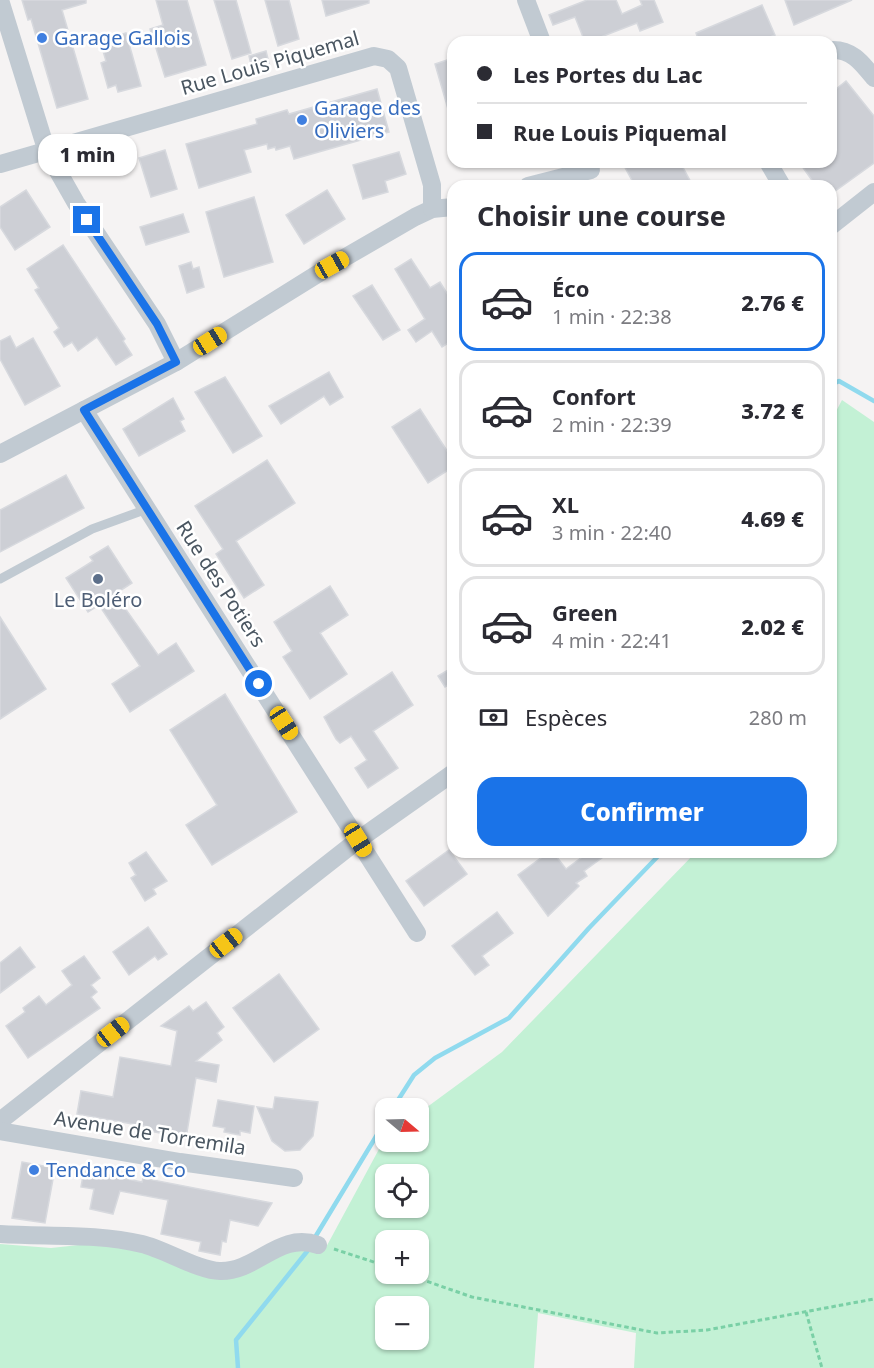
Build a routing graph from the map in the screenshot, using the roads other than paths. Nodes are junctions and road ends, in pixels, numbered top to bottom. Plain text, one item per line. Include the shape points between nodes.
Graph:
1 (0, 0) edge
2 (526, 0) edge
3 (540, 36) edge
4 (837, 50) edge
5 (874, 78) edge
6 (47, 152) junction
7 (0, 164) edge
8 (592, 173) edge
9 (558, 180) edge
10 (874, 192) edge
11 (447, 208) edge
12 (432, 209) junction
13 (837, 221) edge
14 (176, 362) junction
15 (84, 410) junction
16 (0, 454) edge
17 (147, 509) junction
18 (0, 579) edge
19 (447, 777) edge
20 (358, 840) junction
21 (417, 933) dead end
22 (0, 1121) edge
23 (0, 1131) edge
24 (294, 1178) dead end
25 (0, 1234) edge
26 (312, 1243) road end

1 - 6 street
2 - 3 street
4 - 5 street via 859,59
6 - 7 street, Rue Louis Piquemal
6 - 12 street, Rue Louis Piquemal via 374,56 388,59 398,68 432,185
6 - 14 street via 76,203 157,324
8 - 9 street
10 - 13 street
11 - 12 street
12 - 14 street via 332,265
14 - 15 street
15 - 16 street
15 - 17 street, Rue des Potiers
17 - 18 lane via 92,529
17 - 20 street, Rue des Potiers
19 - 20 street
20 - 21 street, Rue des Potiers
20 - 22 street
23 - 24 street, Avenue de Torremila
25 - 26 street via 103,1238 143,1244 218,1271 241,1268 277,1247

